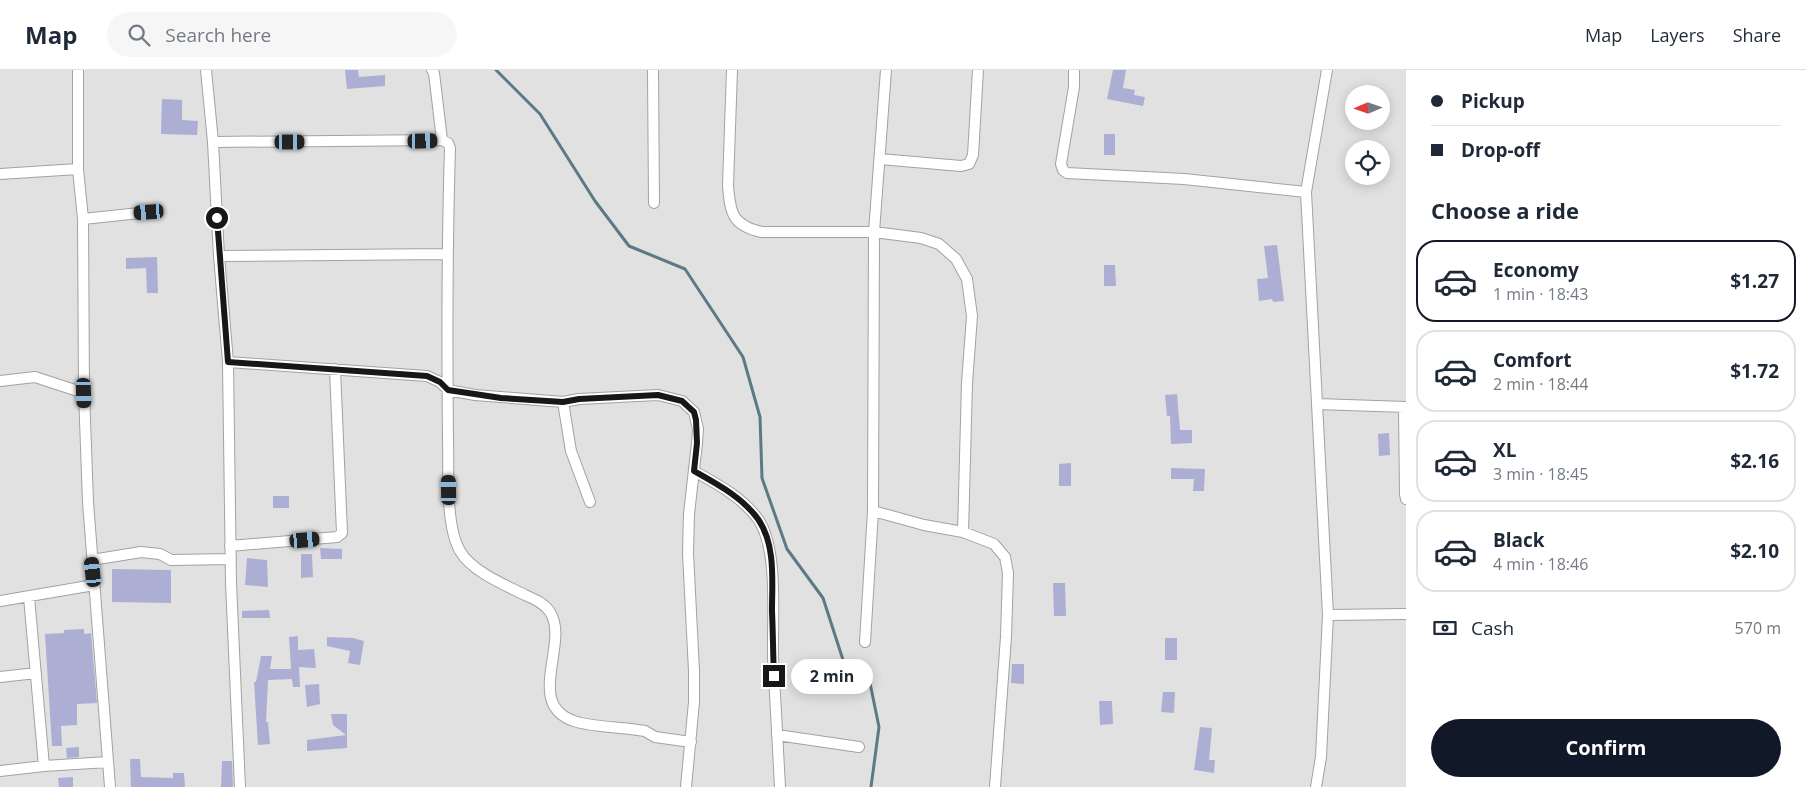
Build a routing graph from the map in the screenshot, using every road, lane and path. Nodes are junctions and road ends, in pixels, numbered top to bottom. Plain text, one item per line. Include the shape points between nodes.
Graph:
1 (78, 70) edge
2 (206, 70) edge
3 (432, 70) edge
4 (652, 70) edge
5 (732, 70) edge
6 (886, 70) edge
7 (978, 70) edge
8 (1074, 70) edge
9 (1327, 70) edge
10 (442, 140) junction
11 (213, 142) junction
12 (880, 159) junction
13 (78, 169) junction
14 (0, 174) edge
15 (1306, 192) junction
16 (654, 203) dead end
17 (149, 212) dead end
18 (83, 219) junction
19 (874, 232) junction
20 (446, 254) junction
21 (219, 256) junction
22 (228, 362) junction
23 (335, 370) junction
24 (0, 381) edge
25 (448, 390) junction
26 (84, 393) junction
27 (563, 402) junction
28 (1317, 404) junction
29 (1405, 407) edge
30 (694, 471) junction
31 (1406, 499) edge
32 (590, 502) dead end
33 (874, 511) junction
34 (963, 532) junction
35 (230, 546) junction
36 (92, 560) junction
37 (230, 560) junction
38 (94, 585) junction
39 (29, 597) junction
40 (0, 601) edge
41 (1406, 614) edge
42 (1328, 615) junction
43 (864, 642) dead end
44 (36, 673) junction
45 (0, 677) edge
46 (777, 735) junction
47 (691, 742) junction
48 (859, 747) dead end
49 (108, 762) junction
50 (44, 766) junction
51 (0, 771) edge
52 (110, 787) edge
53 (240, 787) edge
54 (686, 787) edge
55 (780, 787) edge
56 (995, 787) edge
57 (1316, 787) edge

1 - 13 street
2 - 11 street
3 - 10 street
4 - 16 street
5 - 19 street via 728,185 729,202 738,223 762,232
6 - 12 street
7 - 12 street via 973,155 969,164
8 - 15 street via 1061,164 1067,173 1184,178
9 - 15 street
10 - 11 street
10 - 20 street via 450,148
11 - 21 street
12 - 19 street
13 - 14 street
13 - 18 street
15 - 28 street
17 - 18 street
18 - 26 street
19 - 33 street
19 - 34 street via 921,238 939,244 956,259 967,279 972,316
20 - 21 street
20 - 25 street
21 - 22 street
22 - 23 street
22 - 35 street
23 - 25 street via 427,376
23 - 35 street via 342,533 337,537
24 - 26 street via 35,376
25 - 27 street
25 - 47 street via 450,510 456,545 470,564 542,604 550,612 554,624 554,649 550,692 556,708 577,722 645,731 655,737
26 - 36 street
27 - 30 street via 658,395 682,401 694,412 696,420
27 - 32 street via 571,451
28 - 29 street
28 - 42 street
29 - 31 street
30 - 46 street via 744,504 758,520 769,544
30 - 47 street via 688,552 694,671
33 - 34 street
33 - 43 street
34 - 56 street via 994,544 1005,557 1008,573
35 - 37 street
36 - 37 street via 141,552 160,554 171,560
36 - 38 street
37 - 53 street
38 - 39 street
38 - 49 street
39 - 40 street
39 - 44 street
41 - 42 street
42 - 57 street via 1321,757
44 - 45 street
44 - 50 street
46 - 48 street
46 - 55 street
47 - 54 street
49 - 50 street
49 - 52 street
50 - 51 street

